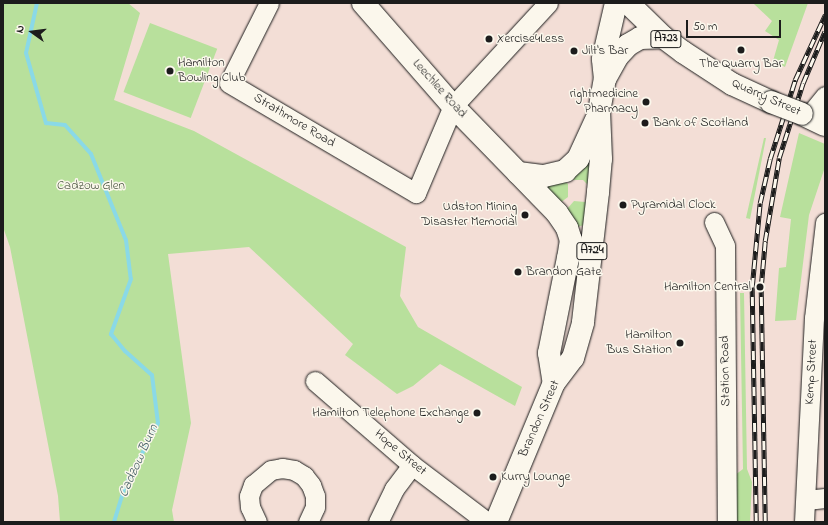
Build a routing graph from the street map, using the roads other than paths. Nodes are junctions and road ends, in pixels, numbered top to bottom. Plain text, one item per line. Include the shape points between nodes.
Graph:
1 (269, 3) edge
2 (363, 3) edge
3 (548, 3) edge
4 (616, 3) edge
5 (628, 3) edge
6 (642, 3) edge
7 (663, 37) junction
8 (710, 69) junction
9 (605, 79) junction
10 (825, 96) edge
11 (453, 106) junction
12 (599, 112) junction
13 (812, 118) edge
14 (518, 173) junction
15 (714, 222) dead end
16 (825, 223) edge
17 (315, 381) dead end
18 (554, 383) junction
19 (412, 465) junction
20 (825, 498) edge
21 (806, 500) junction
22 (257, 522) edge
23 (308, 522) edge
24 (378, 522) edge
25 (487, 522) edge
26 (496, 522) edge
27 (727, 522) edge
28 (804, 522) edge

1 - 11 street, Strathmore Road via 229,82 416,193
2 - 11 main road, Leechlee Road
3 - 11 street
4 - 9 main road, Brandon Street / A724 via 603,59
5 - 7 main road, Quarry Street / A723
6 - 8 main road, Quarry Street / A723
7 - 8 main road, Quarry Street / A723
7 - 9 main road, Brandon Street via 640,38 628,45 617,57
8 - 13 main road, Quarry Street / A723, bridge via 732,84
9 - 12 main road, Brandon Street / A724
10 - 13 street
11 - 14 main road, Leechlee Road
12 - 14 main road via 578,159 565,171 544,176
12 - 18 main road, Brandon Street / A724 via 601,159 583,322 573,358
14 - 18 main road, Leechlee Road via 557,213 571,240 548,353
15 - 27 street, Station Road via 725,246
16 - 21 street, Kemp Street via 814,318
17 - 19 street, Hope Street
18 - 26 main road, Brandon Street / A724
19 - 24 street via 394,489
19 - 25 street, Hope Street
20 - 21 street
21 - 28 street, Kemp Street
22 - 23 street via 250,507 249,496 253,485 271,470 282,468 304,476 311,485 315,507

